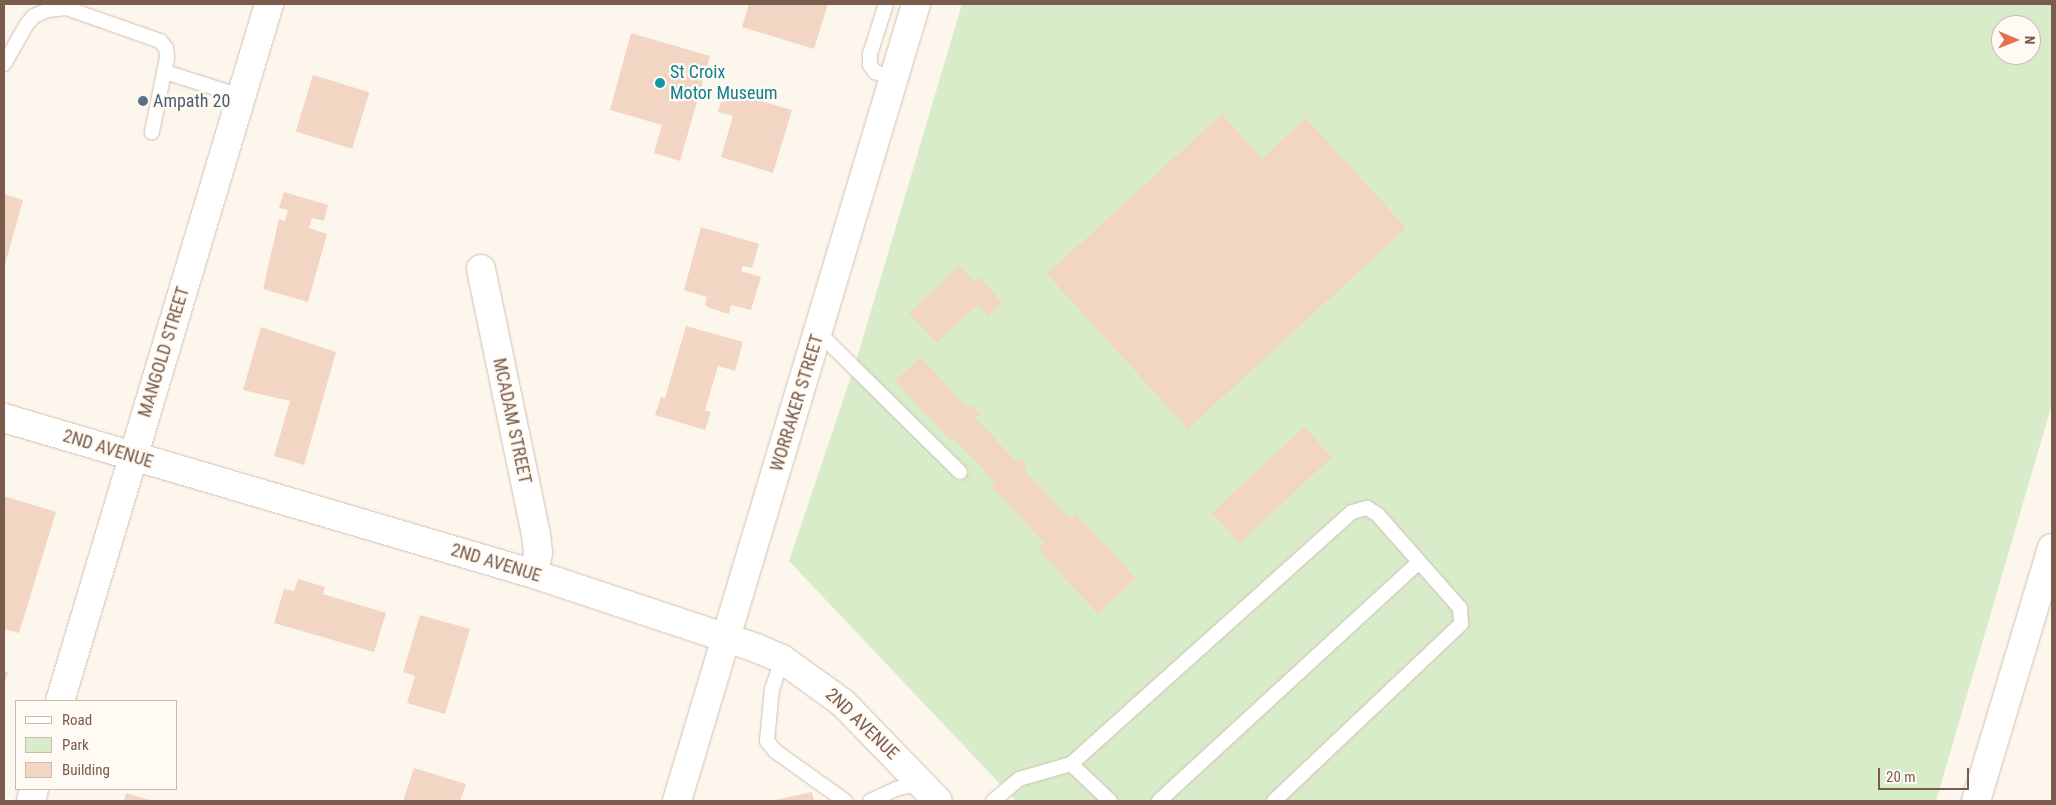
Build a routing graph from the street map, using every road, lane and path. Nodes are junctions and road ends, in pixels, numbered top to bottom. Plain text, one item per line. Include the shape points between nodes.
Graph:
1 (269, 4) edge
2 (886, 4) edge
3 (916, 4) edge
4 (4, 64) edge
5 (165, 72) junction
6 (894, 78) junction
7 (241, 96) junction
8 (152, 132) dead end
9 (481, 269) dead end
10 (819, 333) junction
11 (4, 418) edge
12 (132, 456) junction
13 (960, 472) dead end
14 (2052, 548) edge
15 (1419, 562) junction
16 (534, 574) junction
17 (726, 638) junction
18 (782, 659) junction
19 (60, 700) edge
20 (1071, 764) junction
21 (929, 792) edge
22 (677, 801) edge
23 (845, 801) edge
24 (870, 801) edge
25 (993, 801) edge
26 (1110, 801) edge
27 (1159, 801) edge
28 (1274, 801) edge
29 (1976, 801) edge

1 - 7 street, MANGOLD STREET
2 - 6 lane via 870,54 870,65 875,72
3 - 6 street, WORRAKER STREET
4 - 5 lane via 34,16 66,8 160,41 166,48
5 - 7 lane
5 - 8 lane
6 - 10 street, WORRAKER STREET
7 - 12 street, MANGOLD STREET
9 - 16 street, MCADAM STREET via 536,534 538,553
10 - 13 lane
10 - 17 street, WORRAKER STREET
11 - 12 street, 2ND AVENUE
12 - 16 street, 2ND AVENUE
12 - 19 street, MANGOLD STREET
14 - 29 street
15 - 20 lane via 1378,515 1367,508 1352,512
15 - 27 lane
15 - 28 lane via 1460,608 1461,624
16 - 17 street, 2ND AVENUE
17 - 18 street, 2ND AVENUE
17 - 22 street, WORRAKER STREET
18 - 21 street, 2ND AVENUE via 843,703
18 - 23 lane via 772,689 768,741 775,751
20 - 25 lane via 1020,780
20 - 26 lane
21 - 24 lane via 896,789

